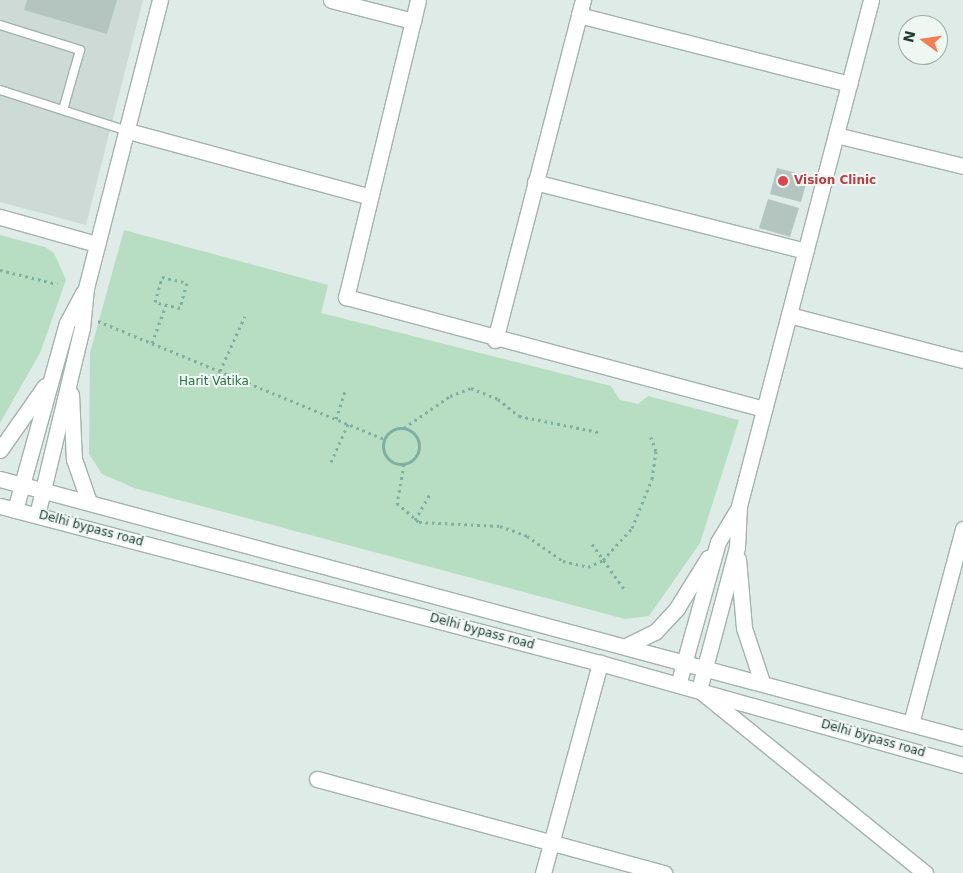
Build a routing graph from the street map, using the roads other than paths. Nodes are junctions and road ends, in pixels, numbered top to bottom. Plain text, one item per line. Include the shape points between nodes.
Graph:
1 (160, 0) edge
2 (331, 0) edge
3 (418, 0) edge
4 (871, 0) edge
5 (581, 7) edge
6 (413, 21) junction
7 (0, 25) edge
8 (849, 84) junction
9 (0, 90) edge
10 (63, 110) junction
11 (128, 131) junction
12 (836, 135) junction
13 (963, 166) edge
14 (536, 182) junction
15 (368, 196) junction
16 (0, 217) edge
17 (97, 244) junction
18 (805, 251) junction
19 (86, 288) junction
20 (789, 315) junction
21 (495, 340) junction
22 (963, 360) edge
23 (53, 374) junction
24 (70, 378) junction
25 (764, 408) junction
26 (0, 450) edge
27 (0, 479) edge
28 (22, 485) junction
29 (43, 490) junction
30 (89, 502) junction
31 (0, 506) edge
32 (739, 506) junction
33 (15, 510) junction
34 (37, 515) junction
35 (963, 529) edge
36 (718, 542) junction
37 (737, 547) junction
38 (628, 644) junction
39 (685, 660) junction
40 (600, 662) junction
41 (705, 666) junction
42 (762, 682) junction
43 (678, 685) junction
44 (698, 690) junction
45 (912, 723) junction
46 (963, 738) edge
47 (963, 765) edge
48 (316, 779) dead end
49 (550, 843) junction
50 (543, 873) edge
51 (664, 873) edge
52 (925, 873) edge

1 - 11 street
2 - 6 street
3 - 6 street
4 - 8 street
5 - 8 street
5 - 14 street
6 - 15 street
7 - 10 lane via 80,50
8 - 12 street
9 - 10 lane
10 - 11 lane
11 - 15 street
11 - 17 street
12 - 13 street
12 - 18 street
14 - 18 street
14 - 21 street
15 - 21 street via 346,297
16 - 17 street
17 - 19 street
18 - 20 street
19 - 23 street via 67,323
19 - 24 street via 84,315
20 - 22 street
20 - 25 street
21 - 25 street
23 - 26 street
23 - 28 street
24 - 29 street
24 - 30 street via 74,460
25 - 32 street
27 - 28 street, Delhi bypass road
28 - 29 street, Delhi bypass road
28 - 33 street
29 - 30 street, Delhi bypass road
29 - 34 street
30 - 38 street, Delhi bypass road
31 - 33 street, Delhi bypass road
32 - 36 street
32 - 37 street
33 - 34 street, Delhi bypass road
34 - 40 street, Delhi bypass road
35 - 45 street
36 - 38 street via 677,608 654,632
36 - 39 street
37 - 41 street
37 - 42 street via 744,628
38 - 39 street, Delhi bypass road
39 - 41 street, Delhi bypass road
39 - 43 street
40 - 43 street, Delhi bypass road
40 - 49 street
41 - 42 street, Delhi bypass road
41 - 44 street
42 - 45 street, Delhi bypass road
43 - 44 street, Delhi bypass road
44 - 47 street, Delhi bypass road
44 - 52 street
45 - 46 street, Delhi bypass road
48 - 49 street
49 - 50 street
49 - 51 street

